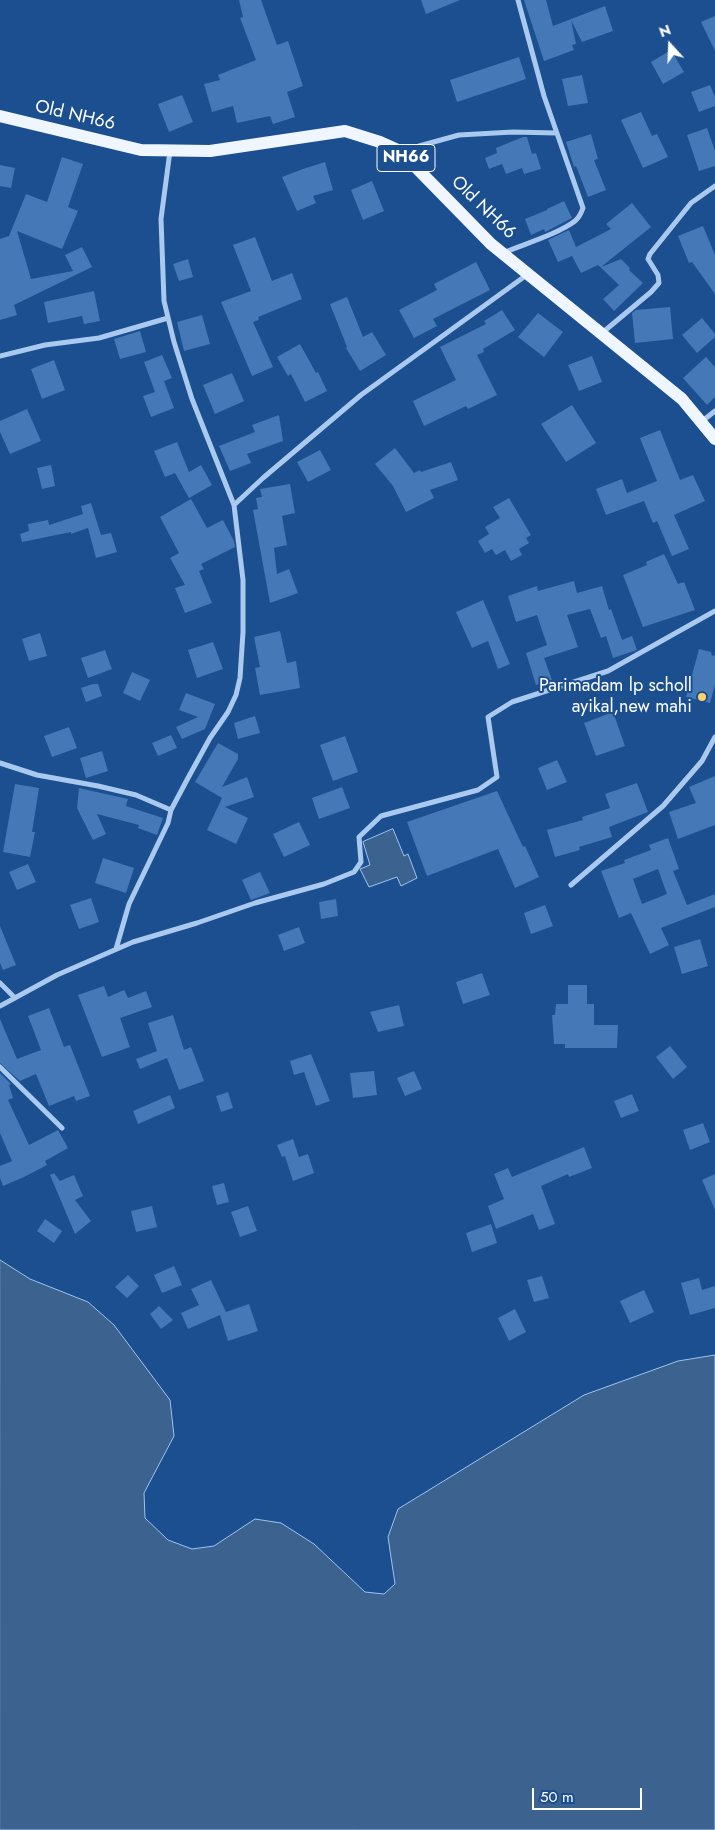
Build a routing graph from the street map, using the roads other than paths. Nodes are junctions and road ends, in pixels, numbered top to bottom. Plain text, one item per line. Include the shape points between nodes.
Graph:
1 (518, 0) edge
2 (0, 116) edge
3 (556, 133) junction
4 (170, 150) junction
5 (400, 151) junction
6 (715, 186) edge
7 (503, 253) junction
8 (528, 274) junction
9 (168, 318) junction
10 (602, 334) junction
11 (0, 356) edge
12 (715, 411) edge
13 (701, 422) junction
14 (715, 438) edge
15 (234, 505) junction
16 (715, 611) edge
17 (715, 737) edge
18 (0, 763) edge
19 (172, 810) junction
20 (571, 885) dead end
21 (116, 949) junction
22 (0, 983) edge
23 (15, 998) junction
24 (0, 1006) edge
25 (0, 1067) edge
26 (62, 1128) dead end

1 - 3 street
2 - 4 main road, Old NH66 / NH66 via 141,150
3 - 5 street via 459,135
3 - 7 street via 583,208 580,216 562,229
4 - 5 main road, Old NH66 / NH66 via 210,151 345,131
4 - 9 street via 161,219 164,301
5 - 7 main road, Old NH66 / NH66
6 - 10 street via 691,203 650,254 648,259 659,283
7 - 8 main road, Old NH66 / NH66
8 - 10 main road, Old NH66 / NH66
8 - 15 street via 361,395
9 - 11 street via 99,338 45,345
9 - 15 street via 192,399
10 - 13 main road, Old NH66 / NH66 via 682,400
12 - 13 street
13 - 14 main road, Old NH66 / NH66
15 - 19 street via 243,580 240,678 228,712
16 - 21 street via 608,671 512,702 488,717 497,777 478,790 381,816 359,837 361,862 354,872
17 - 20 street via 702,761 663,806
18 - 19 street via 37,775 136,795
19 - 21 street via 129,904
21 - 23 street
22 - 23 street
23 - 24 street
25 - 26 street

